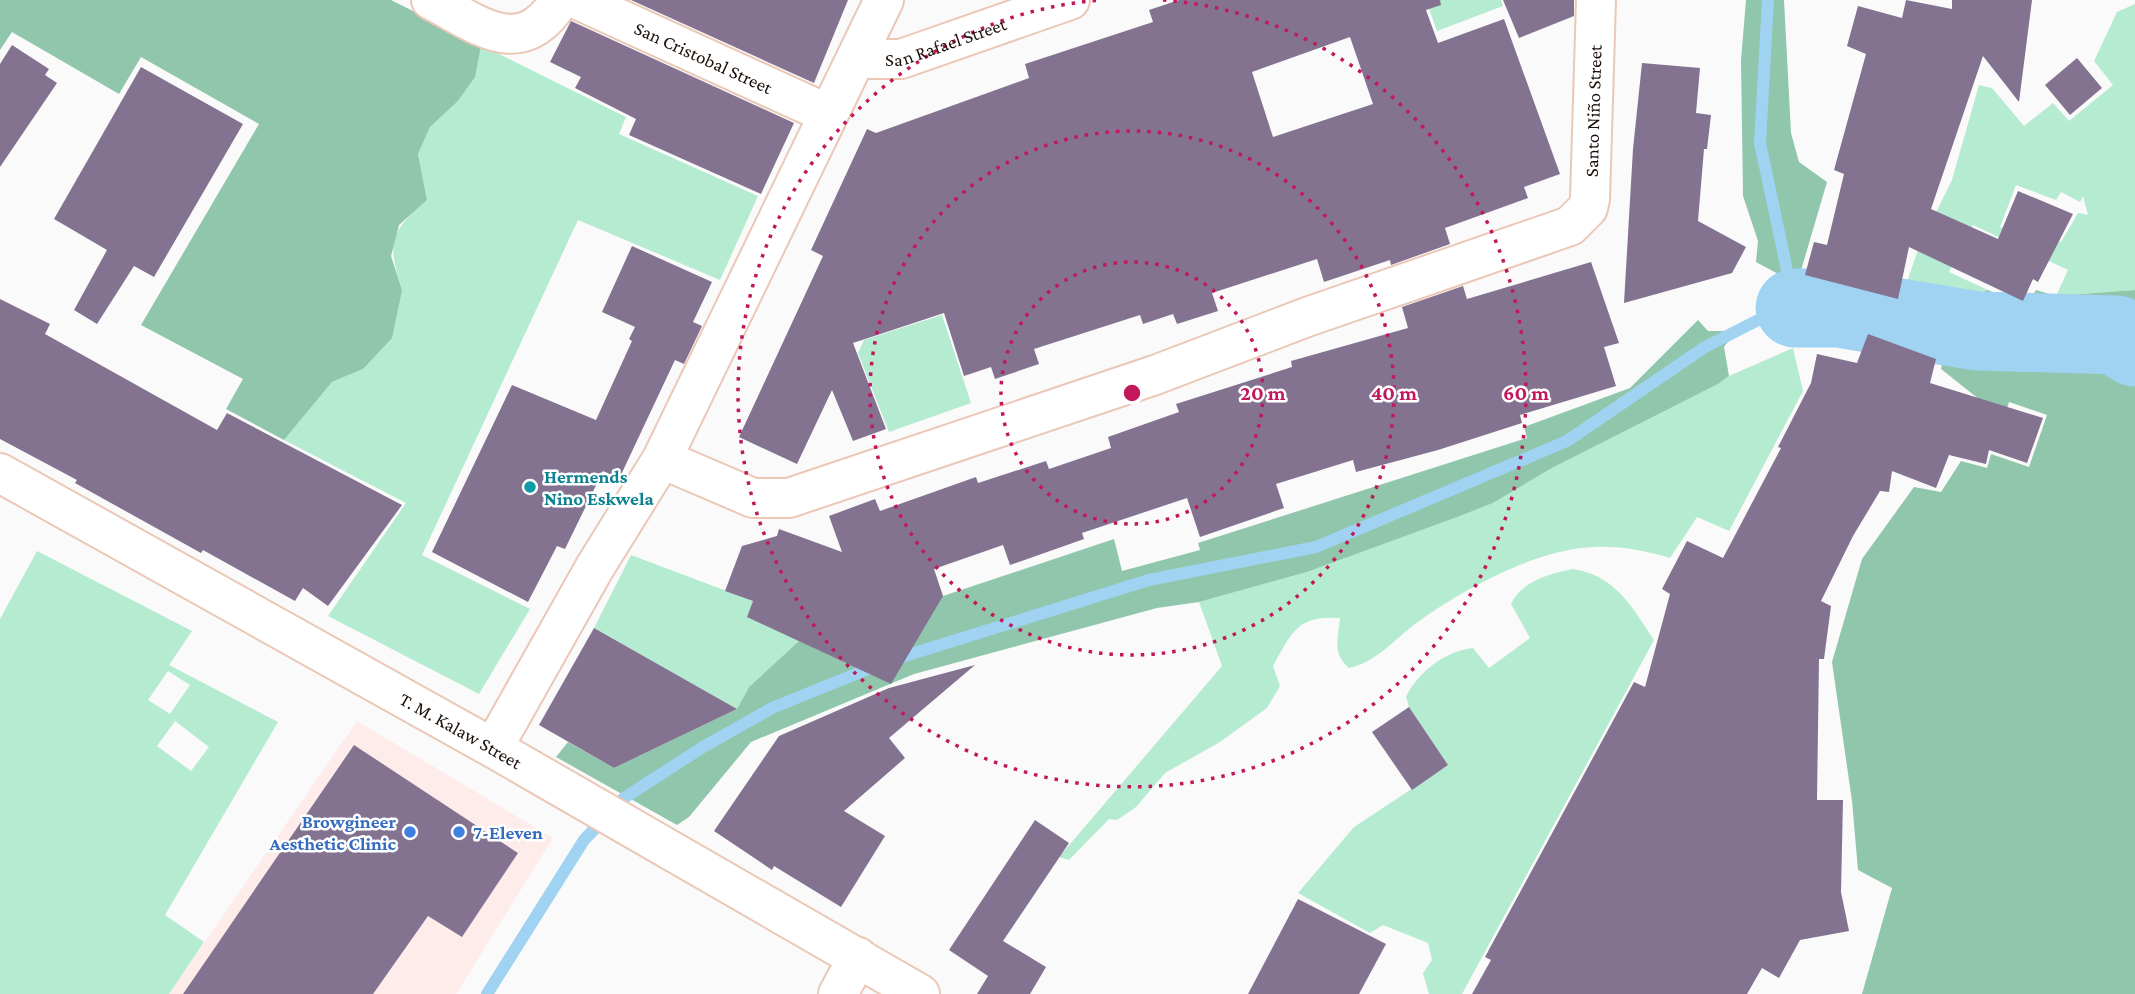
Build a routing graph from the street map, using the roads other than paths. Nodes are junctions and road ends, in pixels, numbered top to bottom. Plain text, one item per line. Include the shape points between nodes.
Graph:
1 (431, 0) edge
2 (560, 0) edge
3 (578, 0) edge
4 (884, 0) edge
5 (1070, 0) edge
6 (1596, 0) edge
7 (858, 55) junction
8 (828, 114) junction
9 (662, 458) junction
10 (0, 473) edge
11 (493, 748) junction
12 (858, 957) junction
13 (838, 994) edge
14 (920, 994) edge

1 - 2 street via 491,32 507,35 538,27
3 - 8 street, San Cristobal Street
4 - 7 street
5 - 7 street, San Rafael Street via 901,58
6 - 9 street, Santo Niño Street via 1590,199 1580,217 1556,232 789,498 753,498
7 - 8 street
8 - 9 street
9 - 11 street
10 - 11 street, T. M. Kalaw Street
11 - 12 street, T. M. Kalaw Street
12 - 13 street
12 - 14 street, T. M. Kalaw Street

